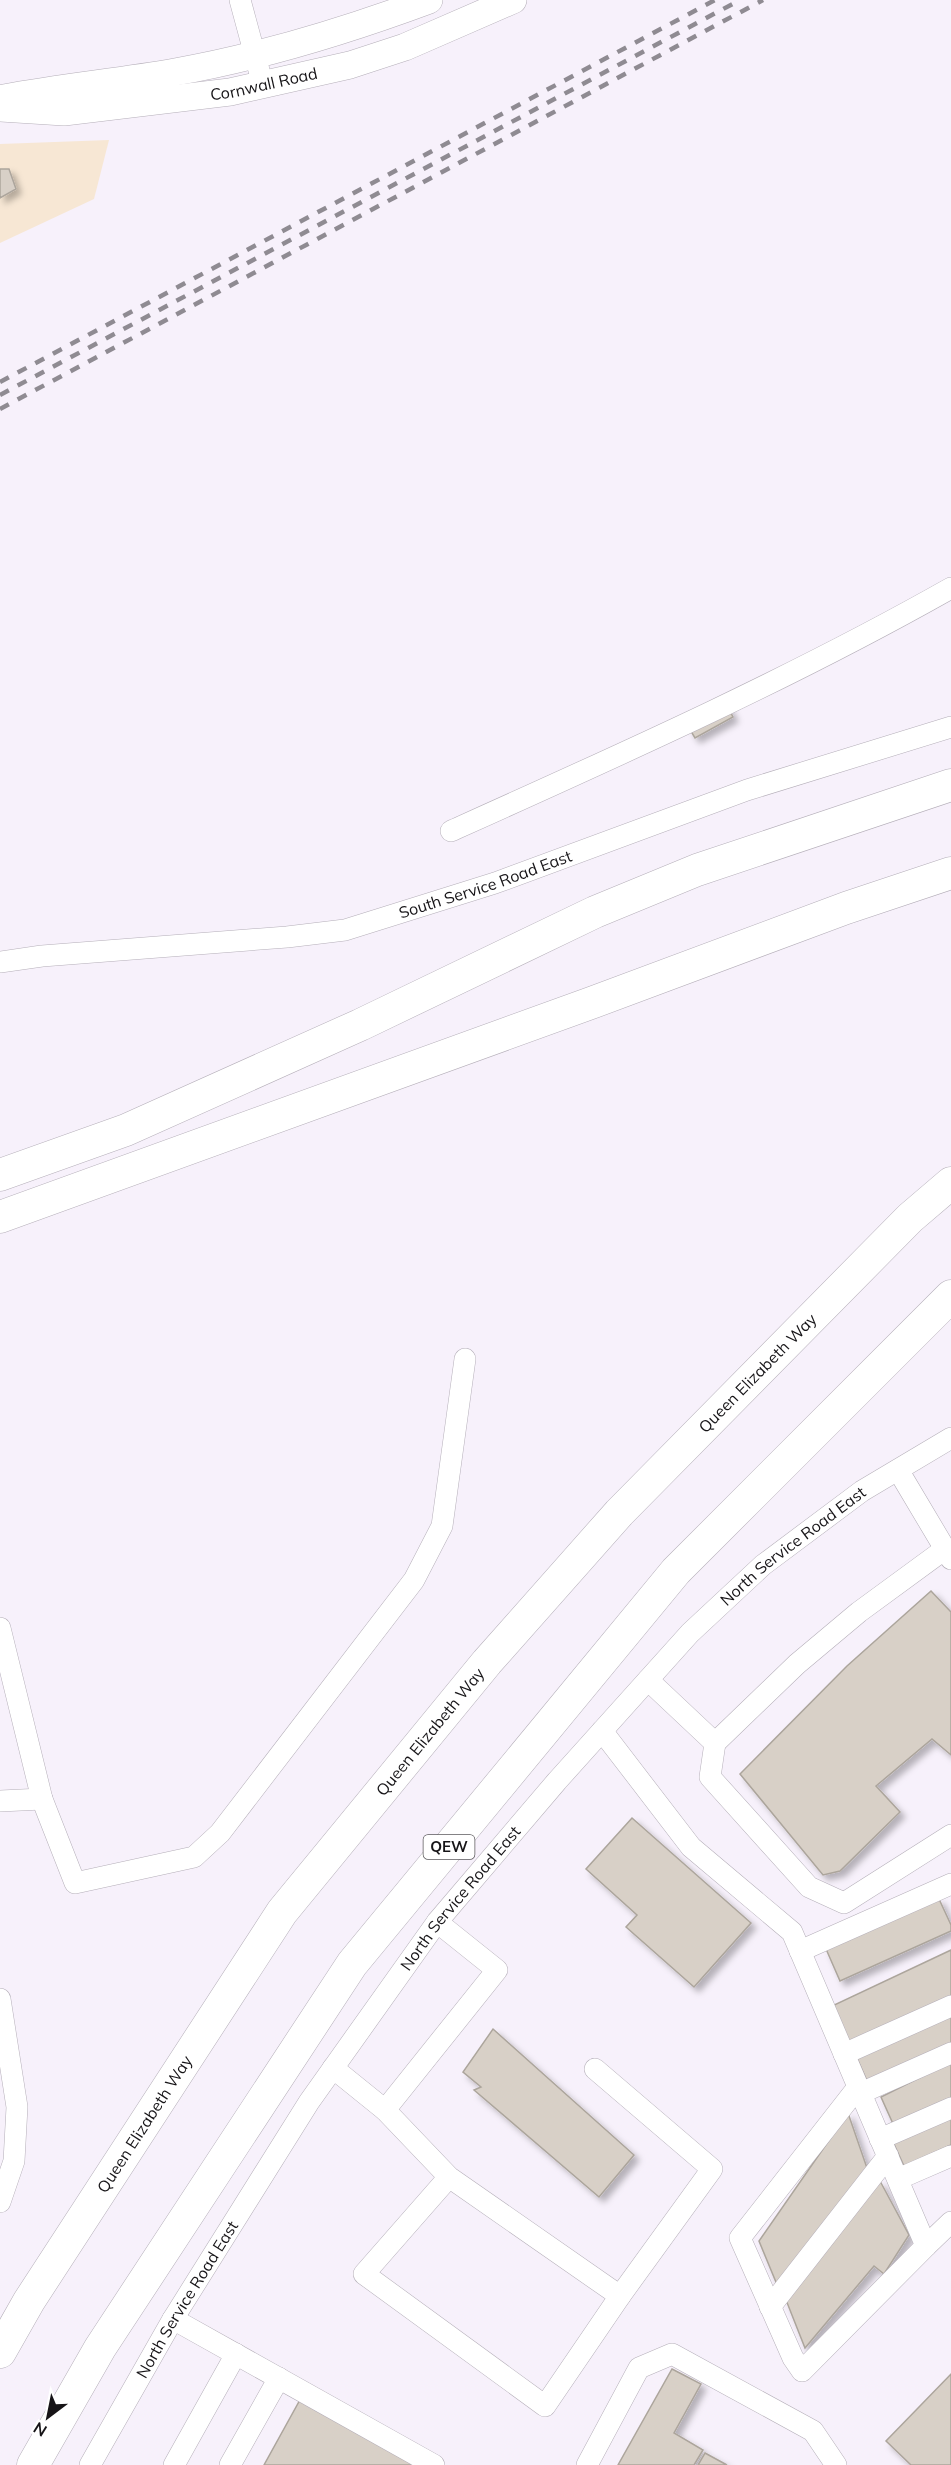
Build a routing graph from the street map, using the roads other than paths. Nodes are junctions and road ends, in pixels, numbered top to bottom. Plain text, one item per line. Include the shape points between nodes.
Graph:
1 (240, 0) edge
2 (429, 0) edge
3 (513, 0) edge
4 (254, 54) junction
5 (263, 85) junction
6 (0, 99) edge
7 (0, 108) edge
8 (951, 588) edge
9 (951, 727) edge
10 (951, 785) edge
11 (451, 831) dead end
12 (951, 873) edge
13 (0, 962) edge
14 (0, 1175) edge
15 (951, 1183) edge
16 (53, 1199) junction
17 (0, 1218) edge
18 (0, 1233) edge
19 (951, 1296) edge
20 (465, 1359) dead end
21 (951, 1438) edge
22 (898, 1470) junction
23 (948, 1554) edge
24 (0, 1628) edge
25 (648, 1680) junction
26 (602, 1731) junction
27 (715, 1743) junction
28 (42, 1798) junction
29 (0, 1801) edge
30 (951, 1835) edge
31 (950, 1888) edge
32 (437, 1922) junction
33 (800, 1951) junction
34 (0, 1999) edge
35 (951, 2006) edge
36 (951, 2053) edge
37 (844, 2054) junction
38 (333, 2068) junction
39 (595, 2069) dead end
40 (860, 2090) junction
41 (951, 2108) edge
42 (386, 2110) junction
43 (884, 2148) junction
44 (951, 2156) edge
45 (449, 2177) junction
46 (898, 2179) junction
47 (0, 2202) edge
48 (951, 2222) edge
49 (926, 2246) junction
50 (621, 2296) junction
51 (770, 2307) junction
52 (173, 2319) junction
53 (0, 2352) edge
54 (236, 2354) junction
55 (279, 2378) junction
56 (33, 2465) edge
57 (90, 2465) edge
58 (174, 2465) edge
59 (230, 2465) edge
60 (434, 2465) edge
61 (587, 2465) edge
62 (836, 2465) edge

1 - 4 street
2 - 4 main road, Cornwall Road
3 - 5 main road, Cornwall Road via 405,47 350,65
4 - 5 street
4 - 6 main road, Cornwall Road via 177,71
5 - 7 main road, Cornwall Road via 64,112
8 - 11 street via 857,641
9 - 13 street, South Service Road East via 747,790 495,883 345,930
10 - 14 highway via 697,870 595,912 360,1025 126,1130
12 - 16 highway
15 - 53 highway, Queen Elizabeth Way via 910,1218 619,1513 487,1662 289,1903 29,2301
16 - 17 highway
16 - 18 highway
19 - 56 highway, QEW via 676,1571 352,1964 100,2348
20 - 28 street via 442,1526 414,1580 220,1833 194,1857 75,1883
21 - 22 street, North Service Road East
22 - 23 street
22 - 25 street, North Service Road East via 862,1491 763,1565
23 - 27 street via 859,1612 797,1664
24 - 28 street
25 - 26 street, North Service Road East
25 - 27 street
26 - 32 street, North Service Road East
26 - 33 street via 691,1847 792,1932
27 - 30 street via 710,1777 809,1887 844,1903
28 - 29 street
31 - 33 street
32 - 38 street, North Service Road East
32 - 42 street via 497,1970
33 - 37 street
34 - 47 street via 17,2108 14,2161
35 - 37 street
36 - 40 street
37 - 40 street
38 - 42 street
38 - 52 street, North Service Road East
39 - 50 street via 712,2169
40 - 43 street
40 - 51 street via 740,2238
41 - 43 street
42 - 45 street
43 - 46 street
43 - 51 street
44 - 46 street
45 - 50 street
45 - 50 street via 364,2274 545,2406
46 - 49 street
48 - 49 street
49 - 51 street via 802,2371
52 - 54 street
52 - 57 street, North Service Road East
54 - 55 street
54 - 58 street
55 - 59 street
55 - 60 street
61 - 62 street via 639,2368 672,2354 813,2432

